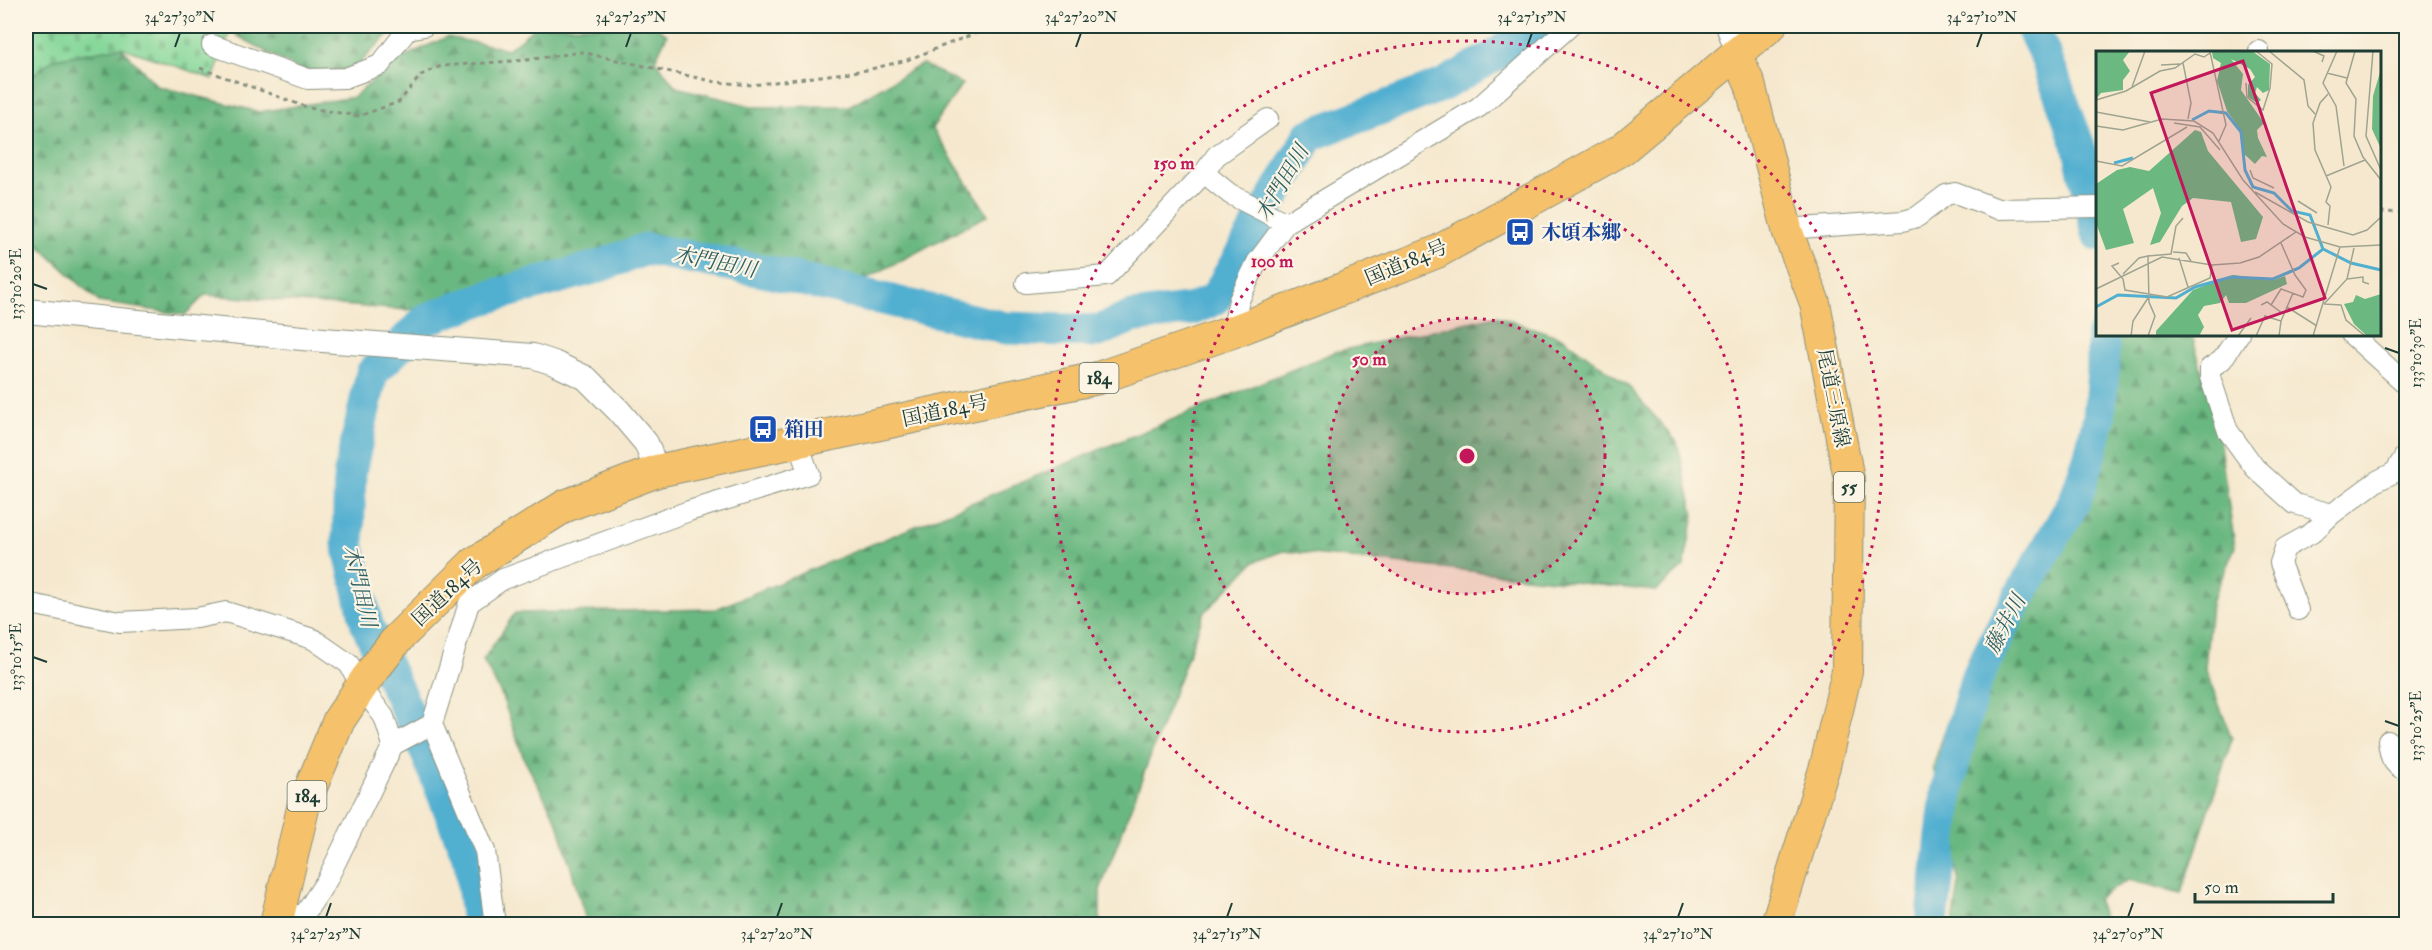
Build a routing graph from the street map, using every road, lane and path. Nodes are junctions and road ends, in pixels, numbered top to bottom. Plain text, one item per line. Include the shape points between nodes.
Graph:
1 (424, 26) edge
2 (987, 26) edge
3 (1570, 26) edge
4 (1726, 26) edge
5 (1770, 26) edge
6 (212, 45) dead end
7 (1737, 55) junction
8 (200, 68) dead end
9 (1268, 120) dead end
10 (1204, 173) junction
11 (2096, 207) edge
12 (2381, 212) edge
13 (2406, 213) edge
14 (1286, 223) junction
15 (1788, 233) junction
16 (1026, 283) dead end
17 (26, 310) edge
18 (1232, 332) junction
19 (2238, 336) edge
20 (2353, 336) edge
21 (2403, 376) edge
22 (797, 441) junction
23 (2406, 454) edge
24 (657, 471) junction
25 (2332, 514) junction
26 (26, 603) edge
27 (2298, 610) dead end
28 (364, 682) junction
29 (432, 724) junction
30 (2388, 741) dead end
31 (393, 745) junction
32 (2406, 771) edge
33 (279, 924) edge
34 (495, 924) edge
35 (1776, 924) edge

1 - 6 street via 408,29 380,65 345,78 308,79
2 - 8 path via 867,70 752,85 716,82 581,52 441,66 421,75 399,102 359,116 309,108
3 - 14 street via 1479,107
4 - 7 street
5 - 7 highway, 国道184号 / 184
7 - 15 main road, 尾道三原線 / 55 via 1750,84
7 - 18 highway, 国道184号 / 184 via 1622,150 1437,252
9 - 10 street via 1216,156
10 - 14 street via 1230,194
10 - 16 street via 1107,276
11 - 15 street via 1998,209 1956,193 1946,195 1917,217 1903,221 1800,228
12 - 13 path
14 - 18 street via 1257,262 1239,300
15 - 35 main road, 尾道三原線 / 55 via 1815,303 1850,479 1847,670 1825,766
17 - 24 street via 533,356 586,378 645,443
18 - 22 highway, 国道184号 / 184 via 1098,378
19 - 25 street via 2222,360 2210,368 2228,431 2255,468 2295,504
20 - 21 street
22 - 24 highway, 国道184号 / 184
22 - 29 street via 809,474 689,511 503,579 470,603
23 - 25 street via 2395,472
24 - 28 highway, 国道184号 / 184 via 565,506 473,564 398,638
25 - 27 street via 2312,533 2285,548 2280,563
26 - 28 street via 120,622 197,618 226,612 313,639 349,664
28 - 31 street via 384,717
28 - 33 highway, 国道184号 / 184 via 339,720 304,804
29 - 31 street
29 - 34 street via 485,851
30 - 32 street via 2390,758
31 - 33 street via 327,880 306,912

